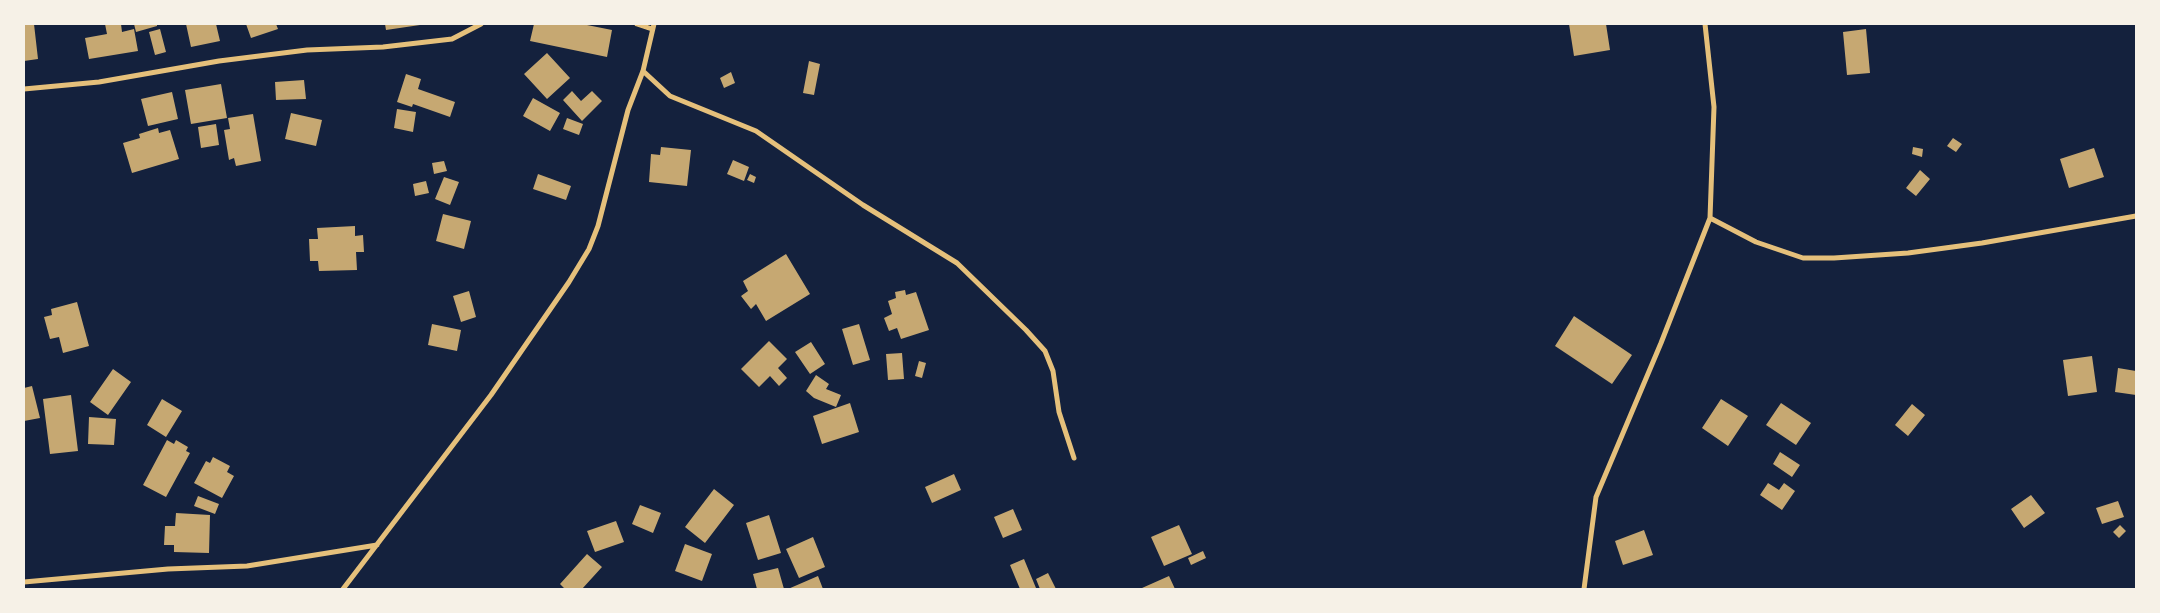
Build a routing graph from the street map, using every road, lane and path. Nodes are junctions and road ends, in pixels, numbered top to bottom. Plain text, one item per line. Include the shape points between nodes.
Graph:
1 (481, 24) edge
2 (637, 24) edge
3 (1705, 24) edge
4 (653, 26) edge
5 (643, 71) junction
6 (24, 89) edge
7 (2136, 216) edge
8 (1710, 218) junction
9 (1074, 458) dead end
10 (377, 544) junction
11 (24, 582) edge
12 (343, 589) edge
13 (1584, 589) edge

1 - 6 street via 452,39 383,47 307,50 219,61 99,82
2 - 4 street
3 - 8 street via 1714,107
4 - 5 street
5 - 9 street via 670,96 756,131 863,205 958,263 1045,352 1053,371 1059,412
5 - 10 street via 628,110 598,226 588,249 491,395
7 - 8 street via 1982,243 1834,258 1803,258 1756,242
8 - 13 street via 1596,497
10 - 11 street via 247,566 168,569
10 - 12 street

